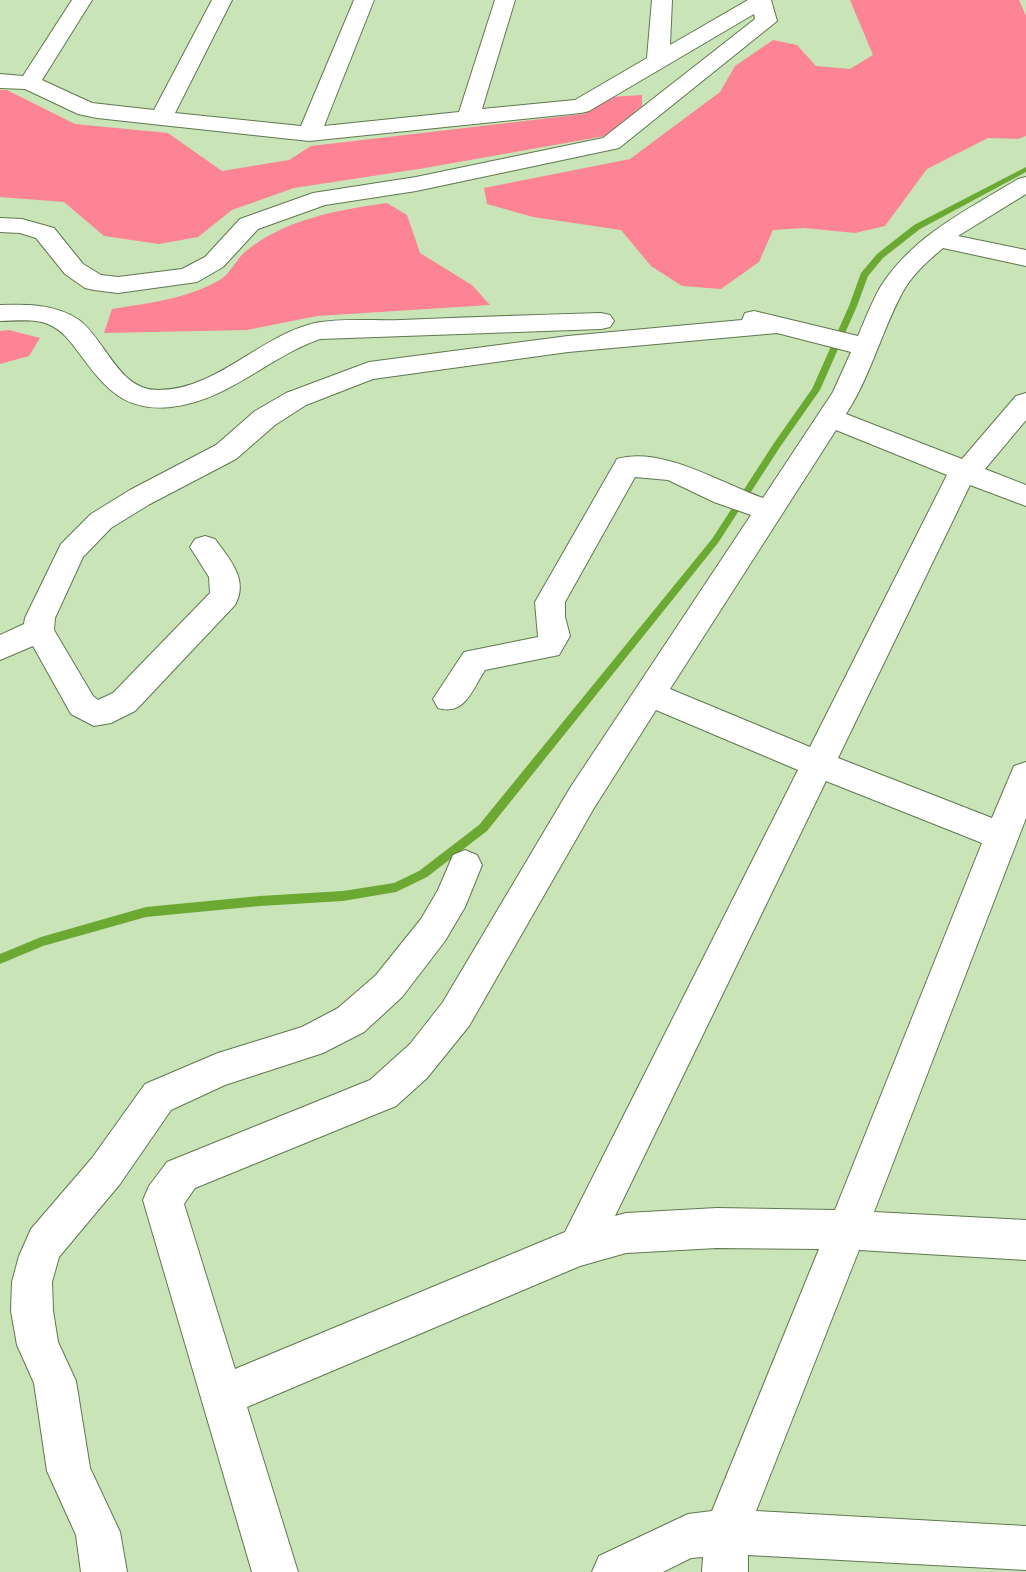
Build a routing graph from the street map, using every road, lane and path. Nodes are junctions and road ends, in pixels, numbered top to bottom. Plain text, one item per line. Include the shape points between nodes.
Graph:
1 (82, 0) edge
2 (222, 0) edge
3 (364, 0) edge
4 (505, 0) edge
5 (662, 0) edge
6 (761, 1) edge
7 (658, 61) junction
8 (0, 81) edge
9 (29, 83) junction
10 (162, 117) junction
11 (468, 118) junction
12 (309, 134) junction
13 (1010, 202) edge
14 (0, 225) edge
15 (937, 239) junction
16 (1026, 258) edge
17 (0, 313) edge
18 (776, 325) junction
19 (860, 345) junction
20 (1026, 402) edge
21 (829, 417) junction
22 (963, 471) junction
23 (1026, 496) edge
24 (764, 509) junction
25 (205, 547) dead end
26 (39, 630) junction
27 (0, 648) edge
28 (650, 693) junction
29 (449, 699) dead end
30 (818, 764) junction
31 (1026, 775) edge
32 (1002, 836) junction
33 (465, 865) dead end
34 (848, 1230) junction
35 (1026, 1240) edge
36 (579, 1246) junction
37 (222, 1396) junction
38 (1026, 1548) edge
39 (726, 1552) edge
40 (104, 1572) edge
41 (275, 1572) edge
42 (615, 1572) edge

1 - 9 street
2 - 10 street
3 - 12 street
4 - 11 street
5 - 7 street
6 - 7 street
6 - 14 street via 766,21 611,143 416,184 321,198 256,220 214,262 188,276 118,285 94,282 74,269 45,233
7 - 11 street via 581,106
8 - 9 street
9 - 10 street via 86,109
10 - 12 street
11 - 12 street
13 - 15 street
15 - 16 street
15 - 19 street via 901,273
17 - 18 street via 34,313 59,320 75,330 123,390 160,399 201,391 289,339 329,329 748,317
18 - 19 street
18 - 26 street via 568,344 369,371 296,399 226,452 101,521 71,552 40,618
19 - 21 street via 846,393
20 - 22 street
21 - 22 street
21 - 24 street
22 - 23 street
22 - 30 street
24 - 28 street
24 - 29 street via 673,471 627,466 550,602 555,636 548,647 474,660
25 - 26 street via 226,578 224,597 111,710 94,713 82,705
26 - 27 street
28 - 30 street
28 - 37 street via 582,798 456,1014 408,1075 383,1094 181,1175 163,1200
30 - 32 street
30 - 36 street
31 - 32 street
32 - 34 street
33 - 40 street via 434,930 389,986 351,1020 310,1041 219,1070 158,1097 106,1171 42,1250 32,1282 38,1345 55,1381 69,1471 98,1532
34 - 35 street
34 - 36 street via 717,1228 626,1233
34 - 39 street via 741,1491
36 - 37 street
37 - 41 street
38 - 39 street
39 - 42 street via 688,1536

